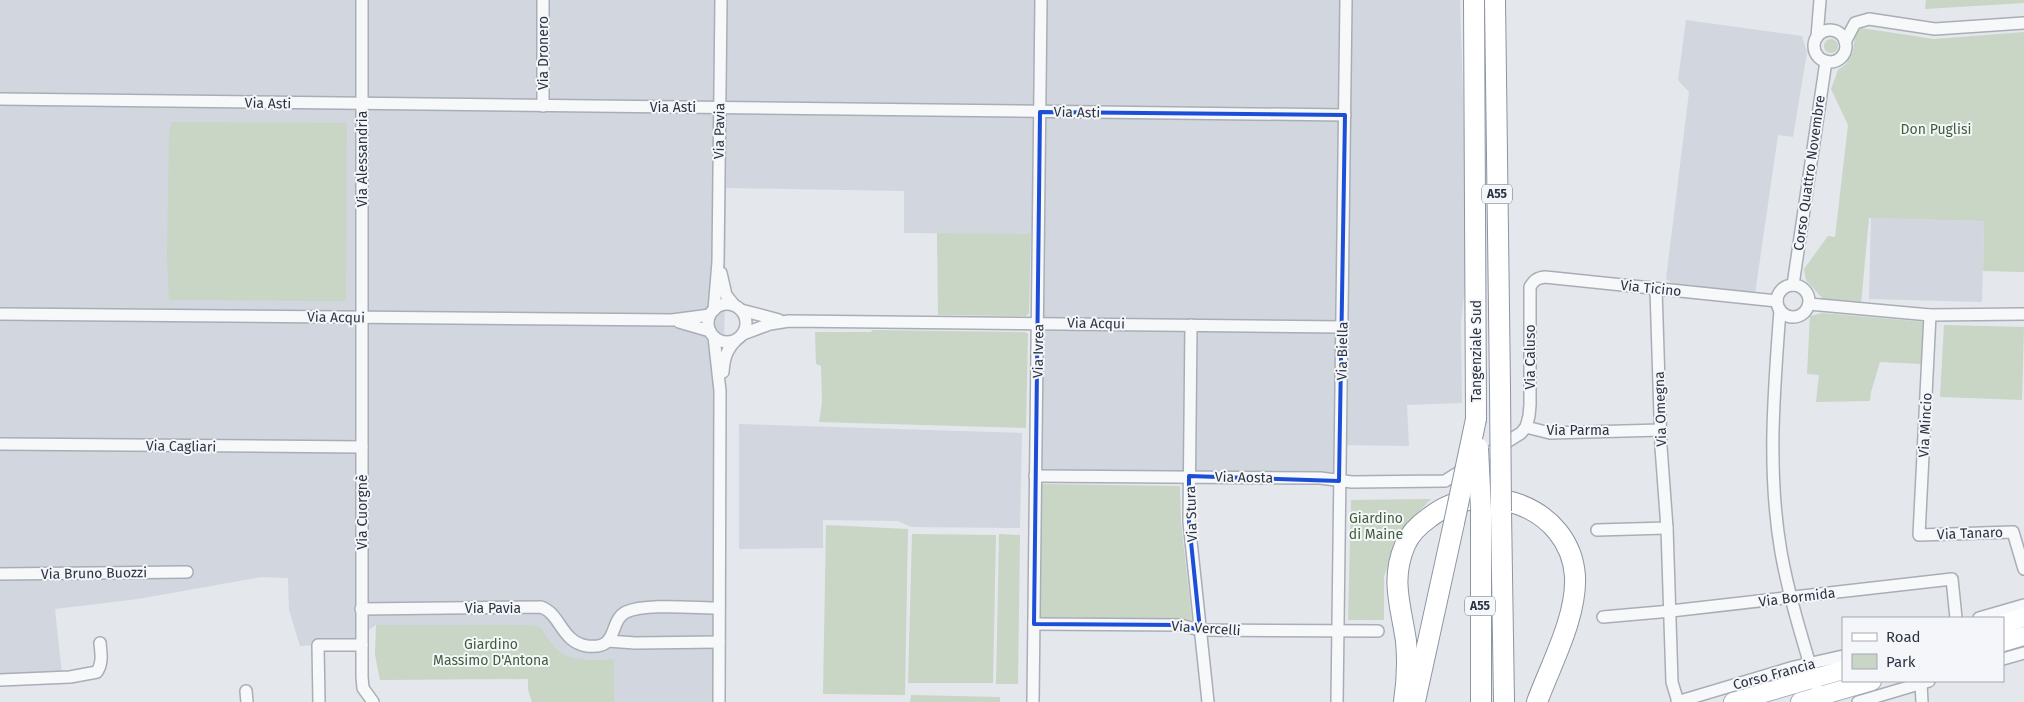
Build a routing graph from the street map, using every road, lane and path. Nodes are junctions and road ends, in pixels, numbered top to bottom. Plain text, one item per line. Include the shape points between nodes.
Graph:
1 (362, 0) edge
2 (543, 0) edge
3 (721, 0) edge
4 (1041, 0) edge
5 (1346, 0) edge
6 (1474, 0) edge
7 (1495, 0) edge
8 (1820, 3) edge
9 (2024, 23) edge
10 (1828, 30) junction
11 (1817, 37) junction
12 (1845, 42) junction
13 (1826, 61) junction
14 (0, 99) edge
15 (362, 104) junction
16 (543, 106) junction
17 (720, 107) junction
18 (1040, 112) junction
19 (1345, 115) junction
20 (718, 262) junction
21 (1793, 285) junction
22 (1530, 287) joint
23 (1656, 289) junction
24 (1809, 304) junction
25 (1779, 305) junction
26 (738, 308) junction
27 (712, 313) junction
28 (0, 314) edge
29 (2024, 314) edge
30 (1930, 315) junction
31 (362, 318) junction
32 (672, 320) junction
33 (789, 321) junction
34 (1038, 323) junction
35 (1191, 325) junction
36 (1343, 327) junction
37 (712, 334) junction
38 (740, 337) junction
39 (720, 391) junction
40 (1476, 419) junction
41 (1526, 427) junction
42 (1661, 430) junction
43 (0, 444) edge
44 (362, 447) junction
45 (1035, 476) junction
46 (1189, 476) junction
47 (1338, 481) junction
48 (1667, 528) junction
49 (1597, 530) dead end
50 (1919, 535) joint
51 (2024, 568) edge
52 (187, 572) dead end
53 (0, 574) edge
54 (1791, 598) junction
55 (2024, 605) edge
56 (719, 608) junction
57 (361, 609) junction
58 (1671, 612) junction
59 (1603, 617) dead end
60 (1956, 617) edge
61 (1982, 617) edge
62 (2024, 618) edge
63 (1034, 624) junction
64 (2004, 624) edge
65 (1200, 630) junction
66 (1338, 631) junction
67 (1378, 631) dead end
68 (2024, 636) edge
69 (608, 641) junction
70 (719, 642) junction
71 (2004, 642) edge
72 (100, 643) dead end
73 (362, 645) junction
74 (2024, 653) edge
75 (1842, 656) edge
76 (2004, 659) edge
77 (1842, 670) edge
78 (1812, 671) junction
79 (0, 680) edge
80 (1869, 682) edge
81 (1924, 682) edge
82 (1820, 699) edge
83 (319, 702) edge
84 (373, 702) edge
85 (719, 702) edge
86 (1033, 702) edge
87 (1208, 702) edge
88 (1337, 702) edge
89 (1404, 702) edge
90 (1415, 702) edge
91 (1481, 702) edge
92 (1504, 702) edge
93 (1537, 702) edge
94 (1678, 702) edge
95 (1733, 702) edge
96 (1800, 702) edge
97 (1858, 702) edge
98 (1922, 702) edge

1 - 15 street, Via Alessandria
2 - 16 street, Via Dronero
3 - 17 street, Via Pavia
4 - 18 street, Via Ivrea
5 - 19 street, Via Biella
6 - 40 highway, Tangenziale Sud / A55
7 - 92 highway, Tangenziale Sud / A55, bridge
8 - 10 street
8 - 11 street
9 - 12 street via 1935,29 1869,19 1855,23
10 - 11 street
10 - 12 street via 1839,33
11 - 13 street via 1815,51
12 - 13 street via 1842,55
13 - 21 street, Corso Quattro Novembre
14 - 15 street, Via Asti
15 - 16 street, Via Asti
15 - 31 street, Via Alessandria
16 - 17 street, Via Asti
17 - 18 street, Via Asti
17 - 20 street, Via Pavia
18 - 19 street, Via Asti
18 - 34 street, Via Ivrea
19 - 36 street, Via Biella
20 - 26 street, Via Pavia via 726,296
20 - 27 street, Via Pavia
21 - 24 street via 1806,291
21 - 25 street via 1784,288 1778,296
22 - 23 street, Via Ticino via 1538,278 1545,277
22 - 41 street, Via Caluso via 1530,405
23 - 25 street, Via Ticino
23 - 42 street, Via Omegna
24 - 25 street via 1799,316 1788,316
24 - 30 street
25 - 54 street via 1772,465 1781,553
26 - 27 street via 723,305
26 - 33 street, Via Acqui via 762,317
26 - 38 street via 746,322
27 - 32 street, Via Acqui
27 - 37 street via 708,326
28 - 31 street, Via Acqui
29 - 30 street
30 - 50 street, Via Mincio
31 - 32 street, Via Acqui
31 - 44 street, Via Cuorgnè
32 - 37 street, Via Acqui
33 - 34 street, Via Acqui
33 - 38 street, Via Acqui via 770,324
34 - 35 street, Via Acqui
34 - 45 street, Via Ivrea
35 - 36 street, Via Acqui
35 - 46 street, Via Stura
36 - 47 street, Via Biella
37 - 38 street via 724,342
37 - 39 street
38 - 39 street via 724,358
39 - 56 street
40 - 90 highway, bridge
40 - 91 highway, Tangenziale Sud / A55, bridge via 1481,510
41 - 42 street, Via Parma via 1550,433
41 - 47 street, Via Aosta via 1452,478 1438,482
42 - 48 street, Via Omegna
43 - 44 street, Via Cagliari
44 - 57 street, Via Cuorgnè
45 - 46 street, Via Aosta
45 - 63 street, Via Ivrea
46 - 47 street, Via Aosta
46 - 65 street, Via Stura via 1189,522
47 - 66 street, Via Biella
48 - 49 street
48 - 58 street, Via Omegna
50 - 51 street, Via Tanaro via 2013,532
52 - 53 street, Via Bruno Buozzi
54 - 58 street, Via Bormida
54 - 60 street, Via Bormida via 1952,579
54 - 78 street
55 - 61 street
56 - 69 street via 628,611 618,620
56 - 70 street
57 - 69 street, Via Pavia via 541,607 575,642 594,646
57 - 73 street, Via Cuorgnè
58 - 59 street, Via Bormida
58 - 94 street, Via Omegna via 1672,682
62 - 64 main road
63 - 65 street, Via Vercelli via 1180,625
63 - 86 street, Via Ivrea
65 - 66 street, Via Vercelli
65 - 87 street, Via Stura
66 - 67 street, Via Vercelli
66 - 88 street, Via Biella
68 - 71 main road
69 - 70 street, Via Pavia
70 - 85 street
72 - 79 street via 102,658 97,672 70,677
73 - 83 street via 318,645
73 - 84 street, Via Cuorgnè via 363,688
74 - 76 street
75 - 78 street, Corso Francia
77 - 78 main road, Corso Francia
78 - 82 street
78 - 94 street, Corso Francia via 1794,667
78 - 95 main road, Corso Francia
80 - 82 main road
81 - 97 street
81 - 98 street
82 - 96 main road
89 - 93 highway via 1407,662 1396,585 1405,544 1414,530 1450,504 1488,499 1512,501 1542,516 1561,537 1573,564 1574,599 1568,622

